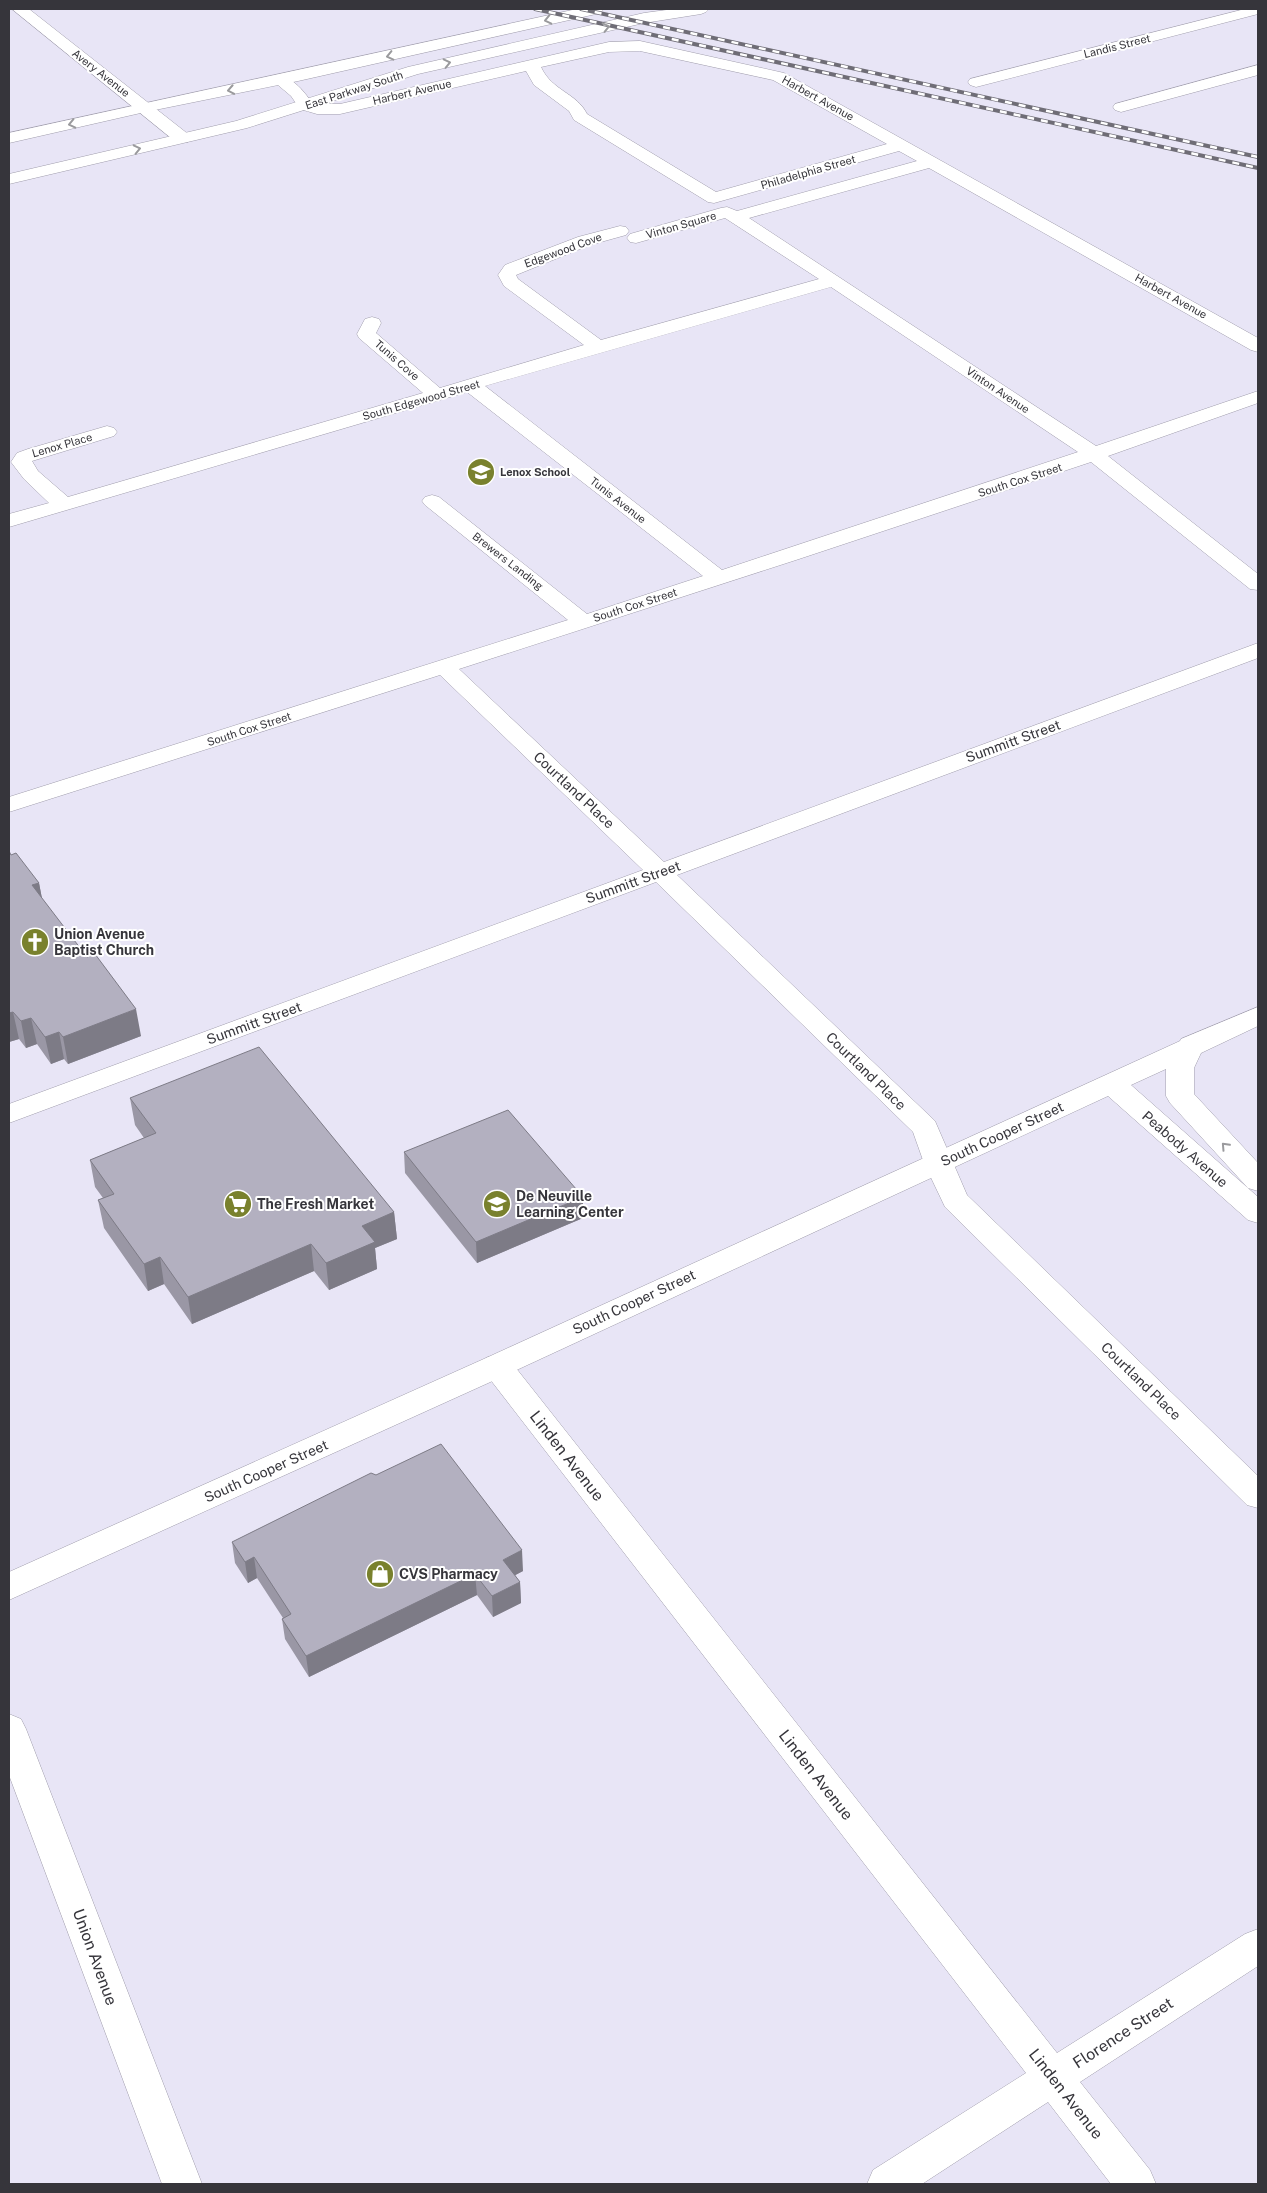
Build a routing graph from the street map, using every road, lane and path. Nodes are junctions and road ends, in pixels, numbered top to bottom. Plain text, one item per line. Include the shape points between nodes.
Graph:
1 (20, 9) edge
2 (596, 9) edge
3 (701, 9) edge
4 (1258, 10) edge
5 (531, 64) junction
6 (1258, 70) edge
7 (280, 80) junction
8 (976, 82) dead end
9 (306, 106) junction
10 (145, 107) junction
11 (1121, 107) dead end
12 (9, 138) edge
13 (182, 138) junction
14 (902, 145) junction
15 (932, 162) junction
16 (9, 179) edge
17 (725, 209) junction
18 (628, 234) joint
19 (834, 281) junction
20 (372, 323) dead end
21 (1258, 346) edge
22 (598, 347) junction
23 (471, 385) junction
24 (437, 395) junction
25 (1258, 397) edge
26 (107, 432) dead end
27 (1094, 455) junction
28 (432, 501) dead end
29 (64, 505) junction
30 (9, 521) edge
31 (718, 578) junction
32 (1258, 584) edge
33 (583, 621) junction
34 (1258, 650) edge
35 (444, 667) junction
36 (9, 805) edge
37 (660, 872) junction
38 (1258, 1016) edge
39 (1191, 1045) junction
40 (1112, 1084) junction
41 (9, 1114) edge
42 (938, 1164) junction
43 (1258, 1182) edge
44 (1258, 1213) edge
45 (497, 1366) junction
46 (1258, 1496) edge
47 (9, 1587) edge
48 (9, 1729) edge
49 (1258, 1946) edge
50 (1053, 2078) junction
51 (182, 2184) edge
52 (887, 2184) edge
53 (1136, 2184) edge

1 - 10 street, Avery Avenue
2 -> 7 street, East Parkway South
9 -> 3 street, East Parkway South via 414,70 644,18
4 - 8 street, Landis Street
5 - 9 street, Harbert Avenue via 340,109
5 - 14 street, Harbert Avenue via 609,47 640,46 748,68 778,76
5 - 17 street, Vinton Avenue via 540,82 576,108 580,117
6 - 11 street
7 - 9 street via 297,93
7 -> 10 street, East Parkway South
9 - 13 street, East Parkway South
10 -> 12 street, East Parkway South
10 - 13 street, Avery Avenue
16 -> 13 street, East Parkway South
14 - 15 street, Harbert Avenue
14 - 17 street, Philadelphia Street
15 - 17 street
15 - 21 street, Harbert Avenue
17 - 18 street, Vinton Square
17 - 19 street, Vinton Avenue
18 - 22 street, Edgewood Cove via 584,241 511,269 507,275 510,282
19 - 22 street, South Edgewood Street
19 - 27 street, Vinton Avenue
20 - 24 street, Tunis Cove via 366,334
22 - 23 street, South Edgewood Street
23 - 24 street, South Edgewood Street
23 - 31 street, Tunis Avenue
24 - 29 street, South Edgewood Street
25 - 27 street, South Cox Street
26 - 29 street, Lenox Place via 35,453 24,457 21,462
27 - 31 street, South Cox Street
27 - 32 street, Vinton Avenue
28 - 33 street, Brewers Landing
29 - 30 street, South Edgewood Street
31 - 33 street, South Cox Street
33 - 35 street, South Cox Street
34 - 37 street, Summitt Street
35 - 36 street, South Cox Street
35 - 37 street, Courtland Place
37 - 41 street, Summitt Street
37 - 42 street, Courtland Place via 925,1128
38 - 39 street, South Cooper Street
39 - 40 street, South Cooper Street
43 -> 39 street via 1180,1096 1180,1068
40 - 42 street, South Cooper Street
40 - 44 street, Peabody Avenue
42 - 45 street, South Cooper Street
42 - 46 street, Courtland Place via 955,1200
45 - 47 street, South Cooper Street
45 - 50 street, Linden Avenue
48 - 51 street, Union Avenue
49 - 50 street, Florence Street
50 - 52 street, Florence Street
50 - 53 street, Linden Avenue

